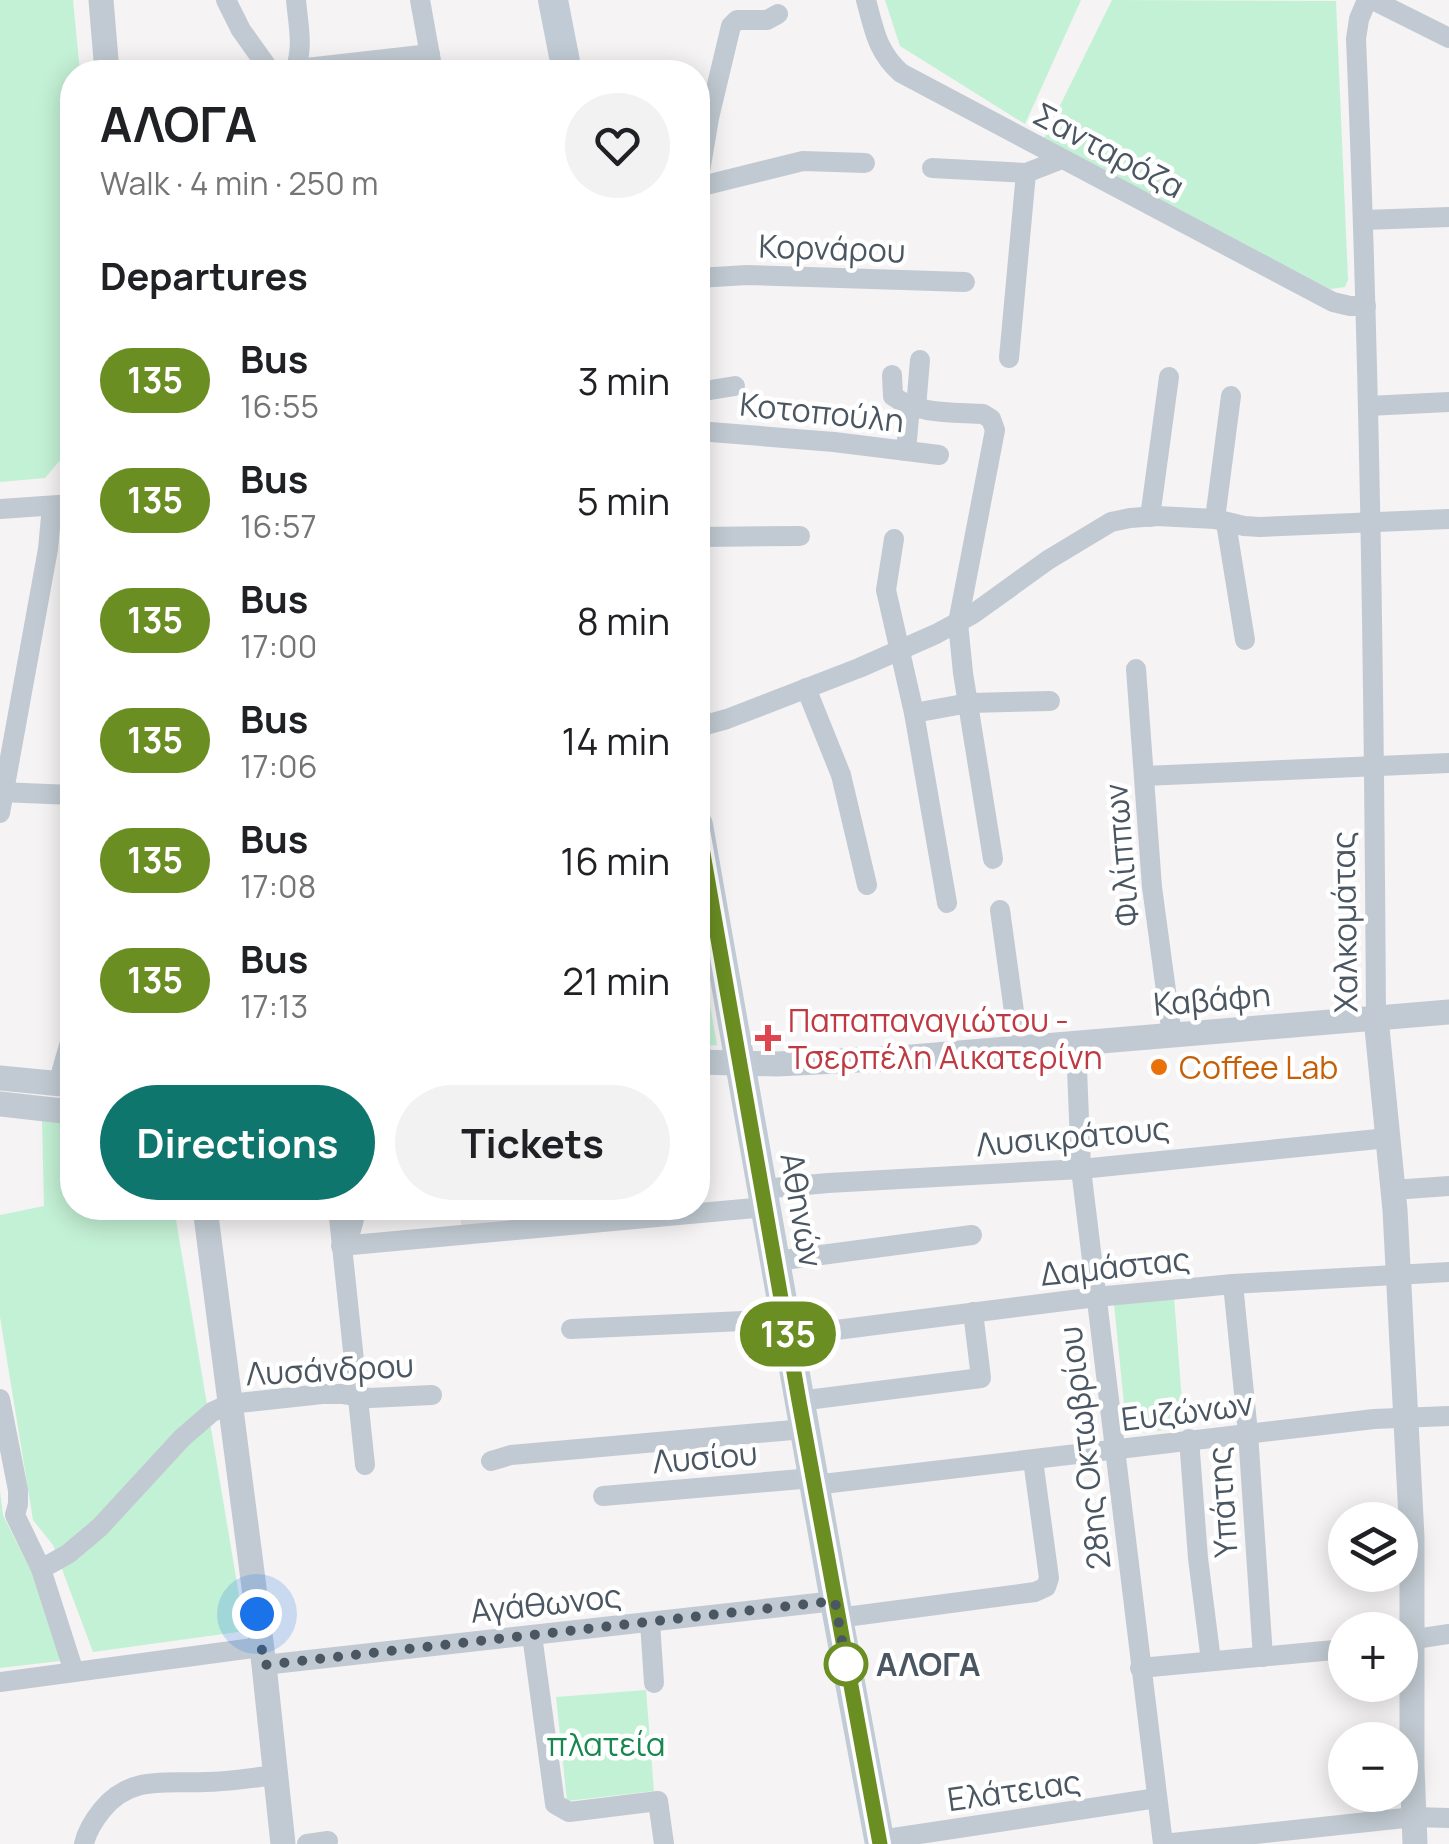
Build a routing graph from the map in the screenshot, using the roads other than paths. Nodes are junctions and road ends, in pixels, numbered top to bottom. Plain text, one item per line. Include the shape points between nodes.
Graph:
1 (101, 0) edge
2 (226, 0) edge
3 (296, 0) edge
4 (420, 0) edge
5 (553, 0) edge
6 (866, 0) edge
7 (1370, 0) edge
8 (778, 14) dead end
9 (1449, 38) edge
10 (107, 60) edge
11 (262, 60) edge
12 (298, 60) edge
13 (431, 60) edge
14 (565, 60) edge
15 (710, 114) edge
16 (1062, 159) junction
17 (865, 163) dead end
18 (932, 168) dead end
19 (1026, 173) junction
20 (710, 183) edge
21 (1449, 217) edge
22 (1364, 220) junction
23 (710, 277) edge
24 (966, 282) dead end
25 (1366, 306) junction
26 (1009, 358) dead end
27 (920, 360) dead end
28 (892, 375) dead end
29 (1169, 377) dead end
30 (736, 386) dead end
31 (710, 390) edge
32 (1231, 396) dead end
33 (1449, 402) edge
34 (1368, 406) junction
35 (913, 407) junction
36 (710, 432) edge
37 (906, 451) junction
38 (940, 455) dead end
39 (60, 505) edge
40 (0, 510) edge
41 (60, 511) edge
42 (1150, 517) junction
43 (1449, 520) edge
44 (1221, 521) junction
45 (1370, 523) junction
46 (800, 536) dead end
47 (710, 537) edge
48 (894, 538) dead end
49 (958, 623) junction
50 (1244, 640) dead end
51 (902, 650) junction
52 (1136, 669) dead end
53 (806, 688) junction
54 (1050, 701) dead end
55 (969, 703) junction
56 (914, 714) junction
57 (710, 724) edge
58 (1449, 763) edge
59 (1374, 766) junction
60 (1144, 776) junction
61 (60, 796) edge
62 (1, 799) edge
63 (994, 859) dead end
64 (868, 885) dead end
65 (710, 893) edge
66 (947, 903) dead end
67 (1000, 910) dead end
68 (1449, 1012) edge
69 (1376, 1018) junction
70 (1172, 1035) junction
71 (1076, 1043) junction
72 (1019, 1048) junction
73 (710, 1063) edge
74 (740, 1064) junction
75 (0, 1078) edge
76 (60, 1084) edge
77 (0, 1104) edge
78 (60, 1111) edge
79 (1388, 1138) junction
80 (1081, 1169) junction
81 (1449, 1186) edge
82 (1393, 1190) junction
83 (764, 1198) junction
84 (710, 1204) edge
85 (207, 1220) edge
86 (340, 1220) edge
87 (353, 1220) edge
88 (567, 1220) edge
89 (972, 1235) dead end
90 (344, 1245) junction
91 (776, 1261) junction
92 (1449, 1272) edge
93 (1398, 1274) junction
94 (1234, 1284) junction
95 (1096, 1297) junction
96 (974, 1312) junction
97 (787, 1328) junction
98 (571, 1329) dead end
99 (432, 1394) dead end
100 (358, 1395) junction
101 (0, 1399) edge
102 (230, 1404) junction
103 (801, 1415) junction
104 (1406, 1416) junction
105 (1449, 1416) edge
106 (1248, 1433) junction
107 (1189, 1439) junction
108 (1116, 1450) junction
109 (1033, 1460) junction
110 (491, 1461) dead end
111 (365, 1465) dead end
112 (814, 1481) junction
113 (0, 1487) edge
114 (603, 1496) dead end
115 (15, 1515) junction
116 (42, 1568) junction
117 (836, 1610) junction
118 (1408, 1612) edge
119 (650, 1622) junction
120 (1449, 1634) edge
121 (532, 1635) junction
122 (1418, 1638) edge
123 (1328, 1651) edge
124 (262, 1656) junction
125 (1262, 1657) junction
126 (1211, 1661) junction
127 (1140, 1668) junction
128 (74, 1672) junction
129 (0, 1682) edge
130 (654, 1683) dead end
131 (1409, 1702) edge
132 (275, 1775) junction
133 (1157, 1798) junction
134 (1414, 1817) junction
135 (1449, 1818) edge
136 (880, 1842) edge
137 (84, 1844) edge
138 (283, 1844) edge
139 (664, 1844) edge
140 (1163, 1844) edge
141 (1415, 1844) edge

1 - 10 street
2 - 11 street
3 - 12 street
4 - 13 street
5 - 14 main road
6 - 16 street, Σανταρόζα via 880,48 901,73
7 - 9 street
7 - 22 street, Χαλκομάτας via 1356,39
8 - 15 street via 732,26
16 - 19 street
16 - 25 street, Σανταρόζα via 1333,302
17 - 20 street via 802,161
18 - 19 street
19 - 26 street
21 - 22 street
22 - 25 street, Χαλκομάτας
23 - 24 street, Κορνάρου
25 - 34 street, Χαλκομάτας
27 - 35 street
28 - 35 street via 893,396
29 - 42 street
30 - 31 street
32 - 44 street
33 - 34 street
34 - 45 street, Χαλκομάτας
35 - 37 street
35 - 49 street via 983,414 995,430
36 - 37 street, Κοτοπούλη
37 - 38 street, Κοτοπούλη
39 - 40 street
41 - 62 street
42 - 44 street
42 - 49 street via 1111,522 1087,535
43 - 45 street
44 - 45 street via 1260,527
44 - 50 street
45 - 59 street, Χαλκομάτας
46 - 47 street
48 - 51 street via 886,590
49 - 51 street
49 - 55 street
51 - 53 street
51 - 56 street
52 - 60 street, Φιλίππων
53 - 57 street
53 - 64 street via 841,775
54 - 55 street
55 - 56 street
55 - 63 street
56 - 66 street
58 - 59 street
59 - 60 street
59 - 69 street, Χαλκομάτας
60 - 70 street, Φιλίππων
61 - 62 street
65 - 74 main road, Αθηνών
67 - 72 street
68 - 69 street, Καβάφη
69 - 70 street, Καβάφη
69 - 79 street, Χαλκομάτας
70 - 71 street, Καβάφη
71 - 72 street, Καβάφη
71 - 80 street, 28ης Οκτωβρίου
72 - 74 street, Καβάφη
73 - 74 street, Καβάφη
74 - 83 main road, Αθηνών
75 - 76 street
77 - 78 street
79 - 80 street, Λυσικράτους
79 - 82 street, Χαλκομάτας
80 - 83 street, Λυσικράτους via 828,1183
80 - 95 street, 28ης Οκτωβρίου
81 - 82 street
82 - 93 street, Χαλκομάτας
83 - 84 street, Λυσικράτους
83 - 91 main road, Αθηνών
85 - 102 street
86 - 90 street
87 - 90 street
88 - 90 street, Λυσικράτους
89 - 91 street
90 - 100 street
91 - 97 main road, Αθηνών
92 - 93 street, Δαμάστας
93 - 94 street, Δαμάστας
93 - 104 street, Χαλκομάτας
94 - 95 street, Δαμάστας
94 - 106 street, Υπάτης
95 - 96 street, Δαμάστας
95 - 108 street, 28ης Οκτωβρίου
96 - 97 street, Δαμάστας
96 - 103 street via 981,1378
97 - 98 street, Δαμάστας
97 - 103 main road, Αθηνών
99 - 100 street, Λυσάνδρου
100 - 102 street, Λυσάνδρου
100 - 111 street
101 - 115 street via 18,1490
102 - 116 street via 182,1438 68,1554
102 - 124 street
103 - 110 street
103 - 112 main road, Αθηνών
104 - 105 street, Ευζώνων
104 - 106 street, Ευζώνων
104 - 118 street, Χαλκομάτας
106 - 107 street, Ευζώνων
106 - 125 street, Υπάτης
107 - 108 street, Ευζώνων
107 - 126 street
108 - 109 street, Ευζώνων
108 - 127 street, 28ης Οκτωβρίου
109 - 112 street, Ευζώνων
109 - 117 street, Αγάθωνος via 1046,1587
112 - 114 street, Λυσίου
112 - 117 main road, Αθηνών
113 - 115 street
115 - 116 street
116 - 128 street
117 - 119 street, Αγάθωνος
117 - 136 main road, Αθηνών
119 - 121 street, Αγάθωνος
119 - 130 street
120 - 122 street
121 - 124 street, Αγάθωνος
121 - 139 street via 553,1799 560,1809 575,1811 658,1800
123 - 125 street
124 - 128 street, Αγάθωνος
124 - 132 street
125 - 126 street
126 - 127 street
127 - 133 street, 28ης Οκτωβρίου
128 - 129 street, Αγάθωνος
131 - 134 street, Χαλκομάτας
132 - 137 street via 126,1788 96,1817
132 - 138 street
133 - 136 street, Ελάτειας
133 - 140 street, 28ης Οκτωβρίου
134 - 135 street
134 - 140 street
134 - 141 street, Χαλκομάτας

